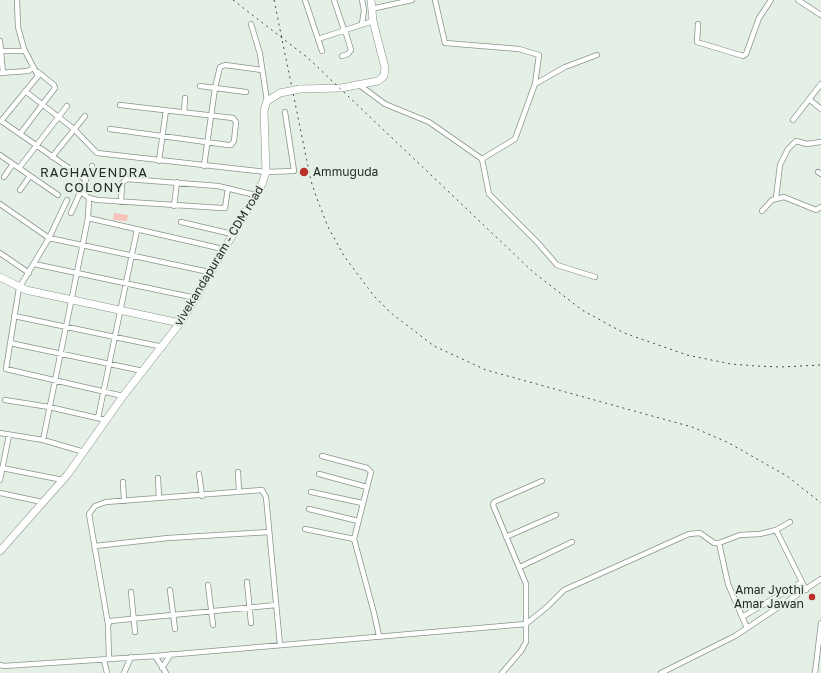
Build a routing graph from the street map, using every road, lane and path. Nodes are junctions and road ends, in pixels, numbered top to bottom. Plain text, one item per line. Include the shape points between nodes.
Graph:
1 (17, 0) edge
2 (312, 0) edge
3 (334, 0) edge
4 (362, 0) edge
5 (371, 0) edge
6 (412, 0) edge
7 (435, 0) edge
8 (771, 0) edge
9 (798, 0) edge
10 (305, 1) edge
11 (371, 9) junction
12 (821, 15) edge
13 (373, 21) junction
14 (251, 24) dead end
15 (362, 24) junction
16 (698, 24) dead end
17 (344, 30) junction
18 (318, 39) junction
19 (0, 41) edge
20 (0, 51) edge
21 (25, 51) junction
22 (322, 51) dead end
23 (597, 55) dead end
24 (342, 56) dead end
25 (33, 68) junction
26 (262, 70) junction
27 (38, 72) junction
28 (2, 73) edge
29 (358, 84) junction
30 (535, 84) junction
31 (821, 84) edge
32 (200, 86) dead end
33 (215, 88) junction
34 (25, 91) junction
35 (246, 92) dead end
36 (185, 98) dead end
37 (810, 100) junction
38 (267, 101) junction
39 (42, 103) junction
40 (120, 104) dead end
41 (67, 106) dead end
42 (821, 109) edge
43 (166, 110) junction
44 (184, 112) junction
45 (285, 112) dead end
46 (212, 115) junction
47 (85, 116) dead end
48 (58, 117) junction
49 (1, 120) edge
50 (793, 120) dead end
51 (74, 129) junction
52 (110, 129) dead end
53 (20, 134) junction
54 (163, 136) junction
55 (208, 141) junction
56 (821, 142) edge
57 (36, 146) junction
58 (0, 155) edge
59 (52, 157) junction
60 (482, 159) junction
61 (159, 161) junction
62 (13, 164) junction
63 (92, 166) dead end
64 (204, 166) junction
65 (19, 168) junction
66 (266, 172) junction
67 (30, 176) junction
68 (4, 177) dead end
69 (86, 180) junction
70 (177, 182) junction
71 (228, 188) junction
72 (20, 190) dead end
73 (81, 192) junction
74 (58, 195) dead end
75 (255, 195) junction
76 (89, 198) junction
77 (776, 198) junction
78 (67, 200) dead end
79 (121, 202) junction
80 (0, 204) edge
81 (174, 206) junction
82 (821, 207) edge
83 (762, 211) dead end
84 (70, 213) dead end
85 (88, 218) junction
86 (181, 222) dead end
87 (138, 230) junction
88 (232, 234) junction
89 (49, 238) junction
90 (82, 245) junction
91 (223, 249) junction
92 (0, 253) edge
93 (132, 256) junction
94 (34, 264) junction
95 (76, 272) junction
96 (209, 272) junction
97 (29, 273) junction
98 (0, 277) edge
99 (595, 277) dead end
100 (126, 284) junction
101 (20, 288) junction
102 (196, 298) junction
103 (70, 299) junction
104 (121, 309) junction
105 (14, 316) junction
106 (180, 323) junction
107 (66, 326) junction
108 (115, 336) junction
109 (10, 343) junction
110 (163, 347) junction
111 (60, 353) junction
112 (109, 363) junction
113 (143, 371) junction
114 (54, 379) junction
115 (103, 391) junction
116 (124, 396) junction
117 (5, 400) dead end
118 (49, 407) junction
119 (98, 418) junction
120 (106, 420) junction
121 (0, 433) edge
122 (9, 435) junction
123 (43, 440) junction
124 (84, 452) junction
125 (322, 456) dead end
126 (2, 468) junction
127 (238, 472) dead end
128 (199, 474) dead end
129 (320, 474) dead end
130 (158, 478) dead end
131 (0, 480) edge
132 (63, 480) junction
133 (542, 481) dead end
134 (123, 482) dead end
135 (367, 487) junction
136 (239, 492) junction
137 (311, 492) dead end
138 (0, 494) edge
139 (202, 496) junction
140 (159, 498) junction
141 (124, 501) junction
142 (42, 502) junction
143 (362, 503) junction
144 (309, 509) dead end
145 (556, 515) dead end
146 (358, 521) junction
147 (790, 522) dead end
148 (305, 529) dead end
149 (776, 530) junction
150 (269, 532) junction
151 (506, 537) junction
152 (354, 539) junction
153 (572, 542) dead end
154 (719, 543) junction
155 (95, 546) junction
156 (0, 551) edge
157 (520, 567) junction
158 (821, 579) edge
159 (247, 582) dead end
160 (802, 582) junction
161 (208, 585) dead end
162 (170, 590) dead end
163 (806, 590) junction
164 (131, 592) dead end
165 (276, 605) junction
166 (250, 607) junction
167 (211, 612) junction
168 (173, 616) junction
169 (742, 617) junction
170 (134, 620) junction
171 (251, 623) dead end
172 (821, 623) edge
173 (108, 624) junction
174 (526, 624) junction
175 (212, 625) dead end
176 (747, 628) junction
177 (175, 629) dead end
178 (135, 632) dead end
179 (379, 636) junction
180 (280, 645) junction
181 (171, 654) junction
182 (155, 656) junction
183 (131, 658) junction
184 (109, 659) junction
185 (104, 660) junction
186 (0, 665) edge
187 (162, 668) junction
188 (107, 673) edge
189 (124, 673) edge
190 (166, 673) edge
191 (502, 673) edge
192 (661, 673) edge
193 (815, 673) edge

1 - 21 street via 18,26
2 - 10 street
3 - 17 street
4 - 15 street
5 - 11 street
6 - 11 street
7 - 30 street via 445,43 519,49 539,55
8 - 16 street via 757,23 743,56 697,42
9 - 12 street
10 - 18 street
11 - 13 street
13 - 15 street
13 - 29 street via 386,73 378,81
14 - 26 street
15 - 17 street
17 - 18 street
17 - 24 street via 351,50
18 - 22 street
19 - 20 street
20 - 21 street
20 - 28 street
21 - 25 street
23 - 30 street via 565,67
25 - 27 street
25 - 28 street via 28,71
26 - 33 street via 221,66
26 - 38 street
27 - 34 street via 38,76
27 - 39 street via 55,88
29 - 38 street, bridge via 327,89 300,89 280,93
29 - 60 street via 385,104 429,122
30 - 60 street via 514,139
31 - 37 street
32 - 33 street
33 - 35 street
33 - 46 street
34 - 39 street
34 - 49 street
36 - 44 street
37 - 42 street
37 - 50 street
38 - 66 street, vivekandapuram - CDM road via 264,121
39 - 48 street
39 - 53 street
40 - 43 street
41 - 48 street
43 - 44 street
43 - 54 street
44 - 46 street
45 - 66 street via 294,171
46 - 55 street
46 - 55 street via 233,118 236,122 235,138 233,143 228,145
47 - 51 street
48 - 51 street
48 - 57 street
49 - 53 street
51 - 59 street
51 - 61 street via 97,153
52 - 54 street
53 - 57 street
54 - 55 street
54 - 61 street
55 - 64 street
56 - 77 street via 807,144 796,141 786,152 780,165
57 - 59 street
57 - 65 street
58 - 62 street
59 - 69 street
60 - 99 street via 489,194 557,265
61 - 64 street
62 - 65 street
62 - 68 street
63 - 69 street
64 - 66 street
65 - 67 street
66 - 75 street, vivekandapuram - CDM road
67 - 72 street
67 - 74 street
69 - 73 street
70 - 71 street
70 - 79 street via 127,179 122,183
70 - 81 street
71 - 75 street
71 - 81 street via 225,208
73 - 76 street
73 - 84 street
75 - 88 street, vivekandapuram - CDM road
76 - 79 street
76 - 85 street
77 - 82 street via 787,198 816,210
77 - 83 street
78 - 89 street
79 - 81 street
80 - 89 street
85 - 87 street
85 - 90 street
86 - 88 street
87 - 91 street
87 - 93 street
88 - 91 street, vivekandapuram - CDM road
89 - 90 street
89 - 94 street
90 - 93 street
90 - 95 street
91 - 96 street, vivekandapuram - CDM road
92 - 97 street
93 - 96 street
93 - 100 street
94 - 95 street
94 - 97 street
95 - 100 street
95 - 103 street
96 - 102 street, vivekandapuram - CDM road
97 - 101 street
98 - 101 street
100 - 102 street
100 - 104 street
101 - 103 street
101 - 105 street
102 - 106 street, vivekandapuram - CDM road
103 - 104 street
103 - 107 street
104 - 106 street
104 - 108 street
105 - 107 street
105 - 109 street
106 - 110 street, vivekandapuram - CDM road
107 - 108 street
107 - 111 street
108 - 110 street
108 - 112 street
109 - 111 street
109 - 114 street via 6,369
110 - 113 street, vivekandapuram - CDM road
111 - 112 street
111 - 114 street
112 - 113 street
112 - 115 street
113 - 116 street, vivekandapuram - CDM road
114 - 115 street
114 - 118 street
115 - 116 street
115 - 119 street
116 - 120 street, vivekandapuram - CDM road
117 - 118 street
118 - 119 street
118 - 123 street
119 - 120 street
120 - 124 street, vivekandapuram - CDM road
121 - 122 street
122 - 123 street
122 - 126 street
123 - 124 street
124 - 132 street, vivekandapuram - CDM road
125 - 135 street via 369,469 371,472
126 - 131 street
126 - 132 street
127 - 136 street
128 - 139 street
129 - 135 street
130 - 140 street
132 - 142 street, vivekandapuram - CDM road
133 - 151 street via 494,502 493,508
134 - 141 street
135 - 143 street
136 - 139 street
136 - 150 street via 264,492
137 - 143 street
138 - 142 street
139 - 140 street
140 - 141 street
141 - 155 street via 106,502 95,506 89,514
142 - 156 street, vivekandapuram - CDM road
143 - 146 street
144 - 146 street
145 - 151 street
146 - 152 street
147 - 149 street
148 - 152 street
149 - 154 street via 740,535
149 - 160 street
150 - 155 street via 168,538
150 - 165 street
151 - 157 street
152 - 179 street
153 - 157 street
154 - 169 street via 728,584
154 - 174 street via 714,543 700,533 689,534 564,590
155 - 173 street
157 - 174 street via 526,584
158 - 163 street
159 - 166 street
160 - 163 street
160 - 169 street
161 - 167 street
162 - 168 street
163 - 176 street
164 - 170 street
165 - 166 street
165 - 180 street
166 - 167 street
166 - 171 street
167 - 168 street
167 - 175 street
168 - 170 street
168 - 177 street
169 - 176 street
170 - 173 street
170 - 178 street
172 - 193 street
173 - 184 street
174 - 179 street
174 - 191 street via 527,637 524,647
176 - 192 street
179 - 180 street
180 - 181 street
181 - 182 street
181 - 187 street
182 - 183 street
182 - 187 street
183 - 184 street
183 - 189 street
184 - 185 street
185 - 186 street
185 - 188 street
187 - 190 street

